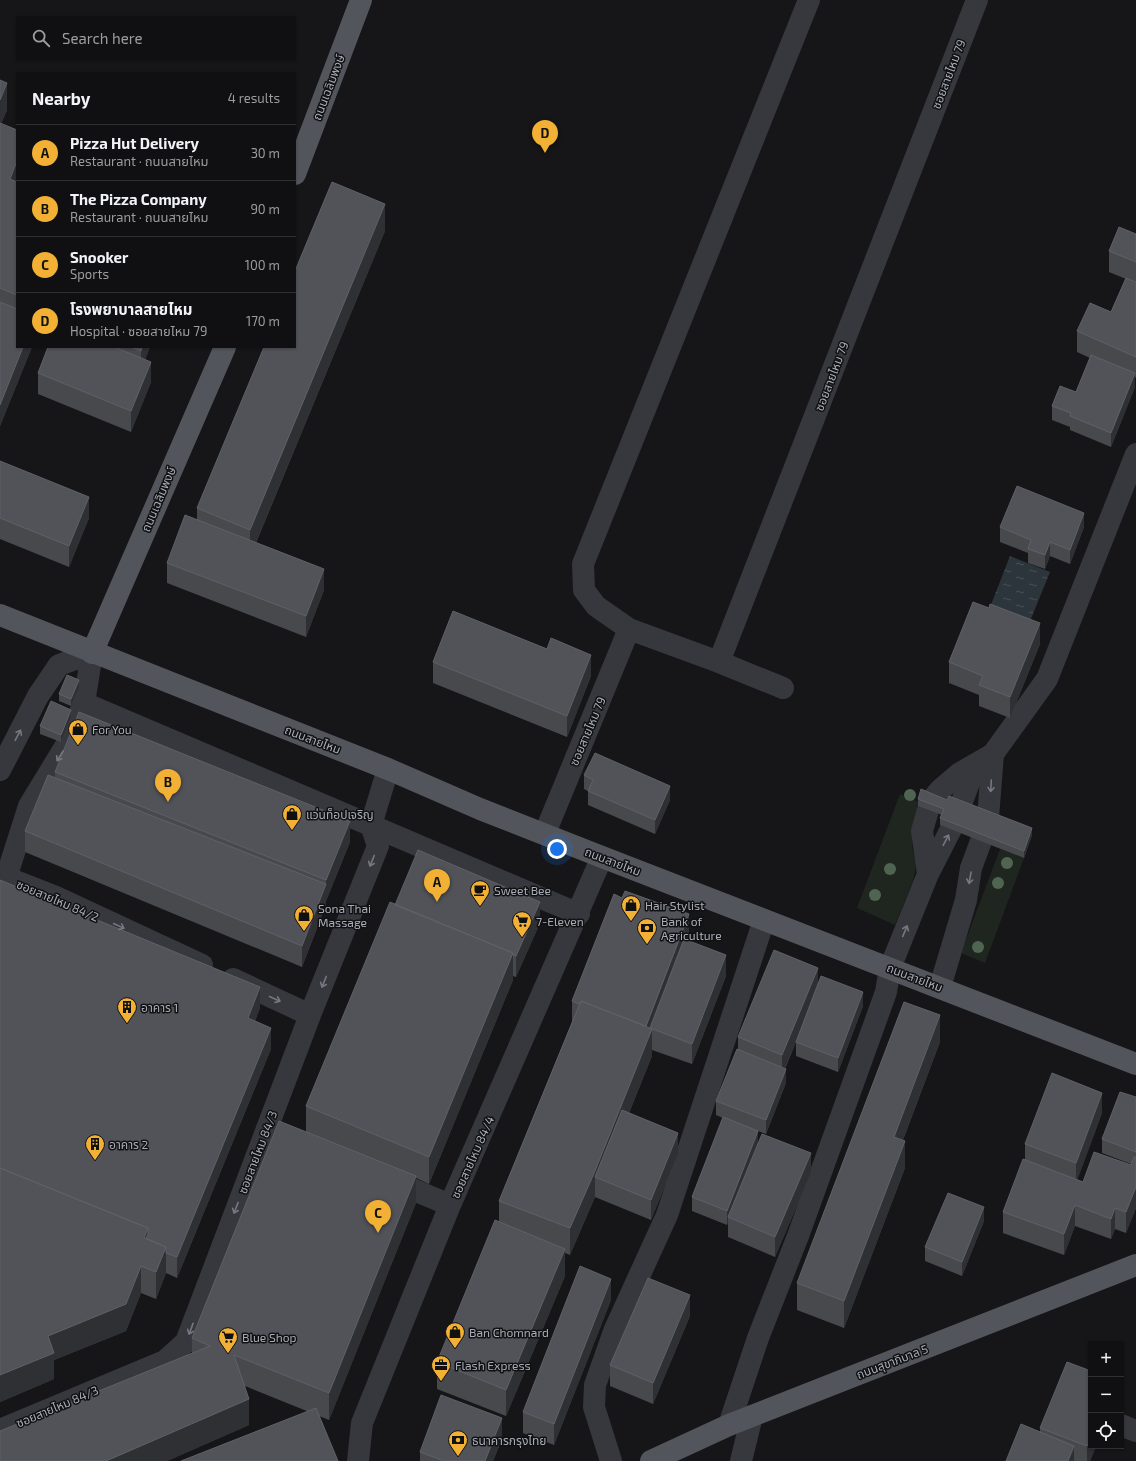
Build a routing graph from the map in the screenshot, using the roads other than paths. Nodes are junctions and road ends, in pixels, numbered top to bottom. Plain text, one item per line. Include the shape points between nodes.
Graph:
1 (361, 0) edge
2 (809, 0) edge
3 (977, 0) edge
4 (296, 171) edge
5 (225, 348) edge
6 (1136, 454) edge
7 (0, 615) edge
8 (629, 630) junction
9 (92, 653) junction
10 (719, 662) junction
11 (783, 688) dead end
12 (84, 703) junction
13 (984, 759) junction
14 (388, 769) junction
15 (0, 770) edge
16 (960, 807) edge
17 (988, 818) edge
18 (371, 825) junction
19 (951, 830) edge
20 (545, 834) junction
21 (981, 841) edge
22 (602, 857) junction
23 (928, 874) junction
24 (3, 877) edge
25 (579, 914) junction
26 (764, 920) junction
27 (890, 968) junction
28 (940, 987) junction
29 (310, 1015) junction
30 (1136, 1064) edge
31 (267, 1128) junction
32 (289, 1137) edge
33 (370, 1171) edge
34 (450, 1205) junction
35 (1136, 1265) edge
36 (752, 1416) junction
37 (729, 1425) junction
38 (1124, 1426) edge
39 (0, 1430) edge
40 (1136, 1431) edge
41 (657, 1459) edge
42 (358, 1461) edge
43 (611, 1461) edge
44 (741, 1461) edge

1 - 4 main road, ถนนเฉลิมพงษ์
2 - 8 street via 583,564 584,590 596,606
3 - 10 street, ซอยสายไหม 79
5 - 9 main road, ถนนเฉลิมพงษ์
6 - 13 street via 1047,679
7 - 9 main road, ถนนสายไหม
8 - 10 street
8 - 20 street, ซอยสายไหม 79
9 - 12 street, ซอยสายไหม 84/2
9 - 14 main road, ถนนสายไหม
15 -> 9 street via 38,696 59,665
10 - 11 street
12 - 18 street
12 -> 24 street, ซอยสายไหม 84/2 via 68,742 29,806
13 - 16 street
13 -> 17 street
13 - 23 street via 950,781 930,805 922,831
14 - 18 street
14 - 20 main road, ถนนสายไหม
18 - 25 street
18 -> 29 street, ซอยสายไหม 84/3 via 378,846
23 -> 19 street
20 - 22 main road, ถนนสายไหม
21 -> 28 street via 971,868 966,900
22 - 25 street, ซอยสายไหม 84/4
22 - 26 main road, ถนนสายไหม
27 -> 23 street
24 -> 29 street, ซอยสายไหม 84/2 via 56,897
25 - 34 street, ซอยสายไหม 84/4
26 - 27 main road, ถนนสายไหม
26 - 43 street via 667,1216 615,1329 595,1385 594,1407
27 - 28 main road, ถนนสายไหม
27 - 37 street via 886,992 798,1236 758,1338
28 - 30 main road, ถนนสายไหม
29 - 31 street, ซอยสายไหม 84/3
31 - 32 street
31 -> 39 street, ซอยสายไหม 84/3 via 186,1342 165,1361
33 - 34 street
34 - 42 street, ซอยสายไหม 84/4 via 362,1423
35 - 36 main road, ถนนสุขาภิบาล 5
36 - 37 main road, ถนนสุขาภิบาล 5
36 - 44 street
37 - 41 main road, ถนนสุขาภิบาล 5
38 - 40 street

